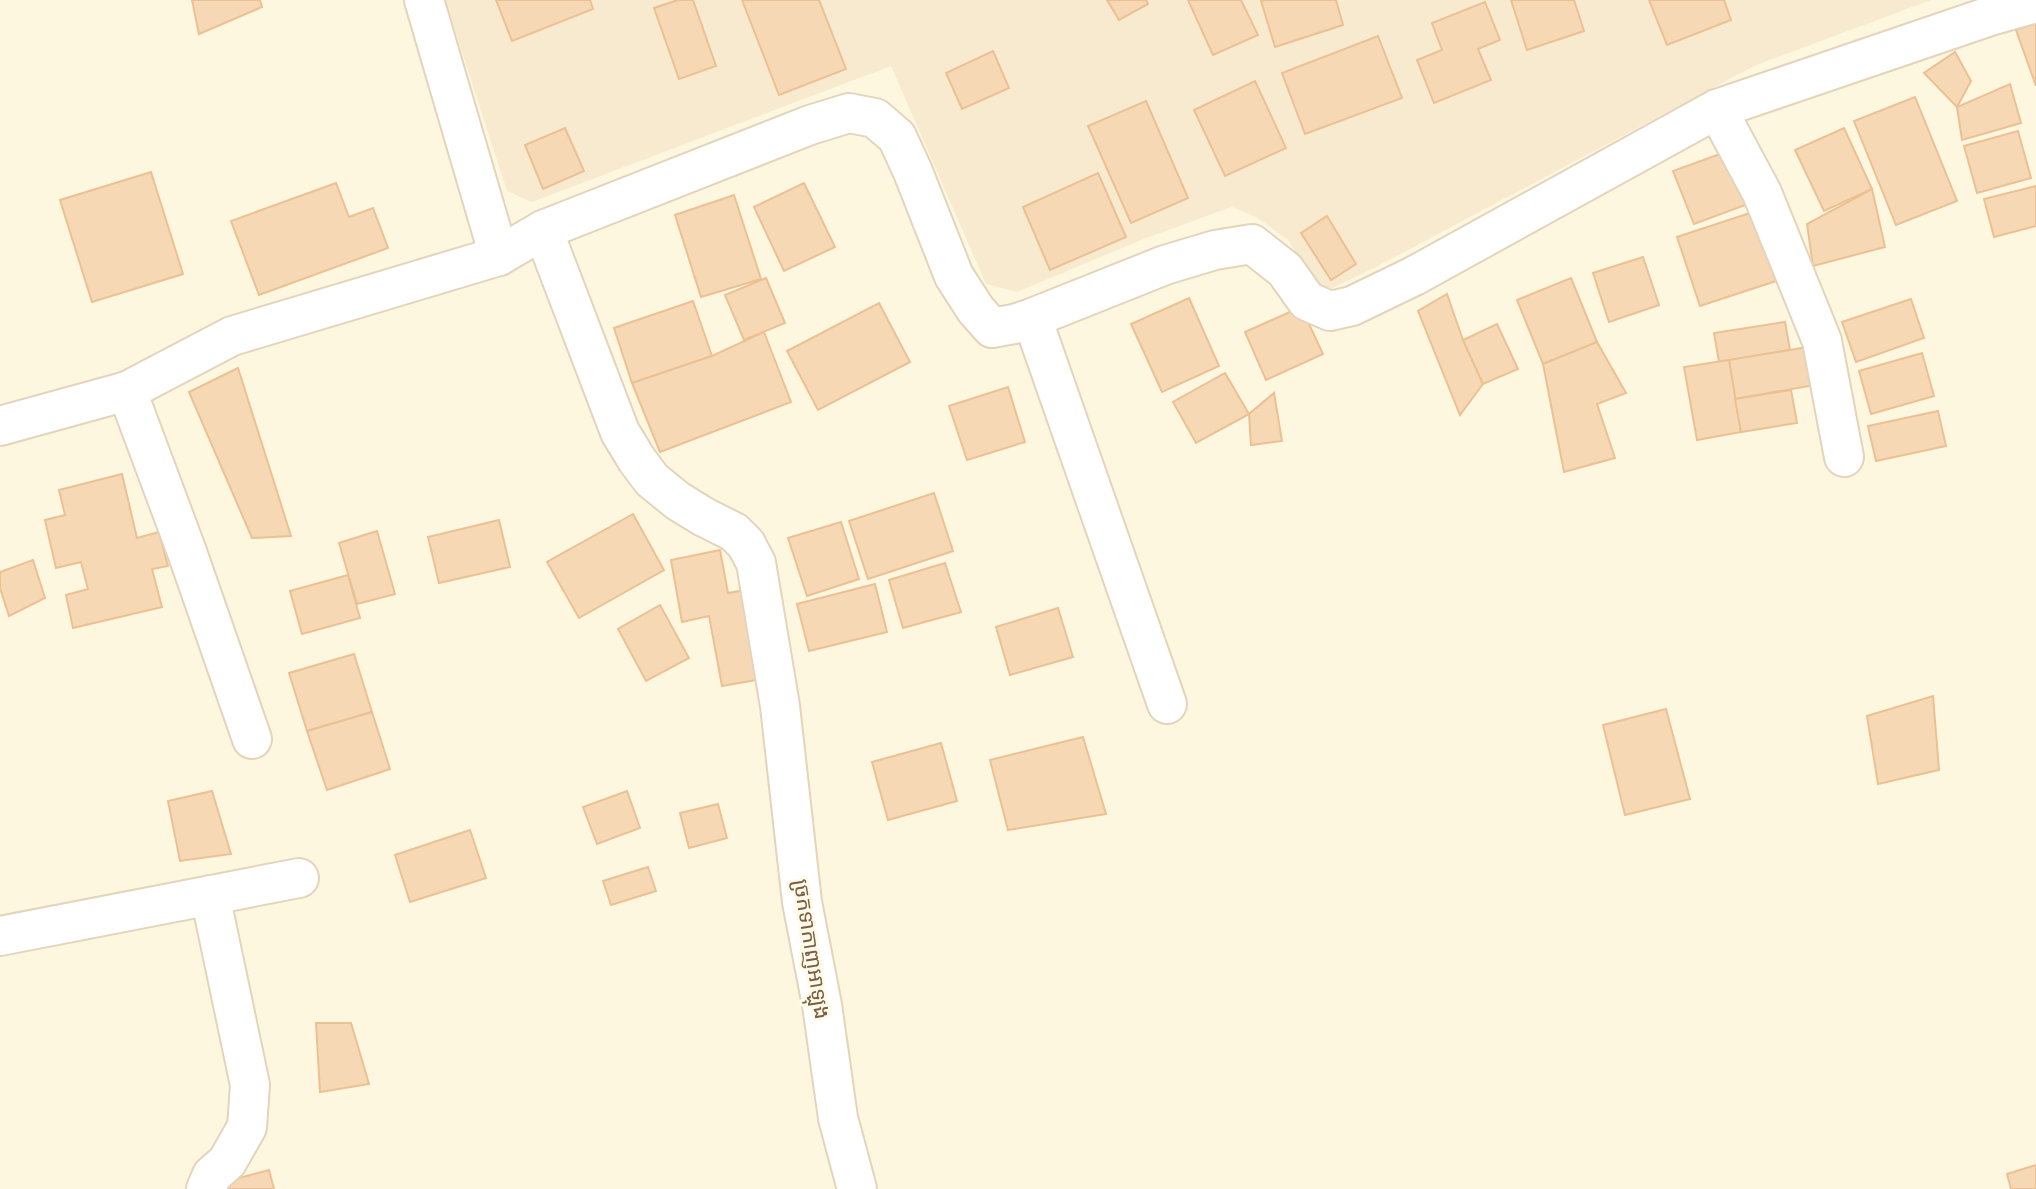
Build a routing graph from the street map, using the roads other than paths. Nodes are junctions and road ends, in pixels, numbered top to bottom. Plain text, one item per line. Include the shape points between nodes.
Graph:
1 (424, 0) edge
2 (2036, 3) edge
3 (1987, 8) edge
4 (1717, 109) junction
5 (543, 230) junction
6 (499, 256) junction
7 (1032, 318) junction
8 (127, 391) junction
9 (0, 426) edge
10 (1844, 457) dead end
11 (1167, 704) dead end
12 (252, 739) dead end
13 (299, 878) dead end
14 (211, 895) junction
15 (0, 936) edge
16 (206, 1189) edge
17 (857, 1189) edge

1 - 6 street
2 - 3 street
3 - 4 street
4 - 7 street via 1352,306 1330,310 1307,301 1285,270 1252,244 1165,265
4 - 10 street via 1762,193 1822,341
5 - 6 street
5 - 7 street via 849,113 874,118 897,137 954,276 992,328
5 - 17 street, ច្រកទាកាញអាឡុង via 620,432 637,460 652,480 678,500 734,532 756,563 780,706 802,902 838,1118
6 - 8 street via 232,336
7 - 11 street
8 - 9 street
8 - 12 street
13 - 14 street
14 - 15 street
14 - 16 street via 250,1085 247,1127

